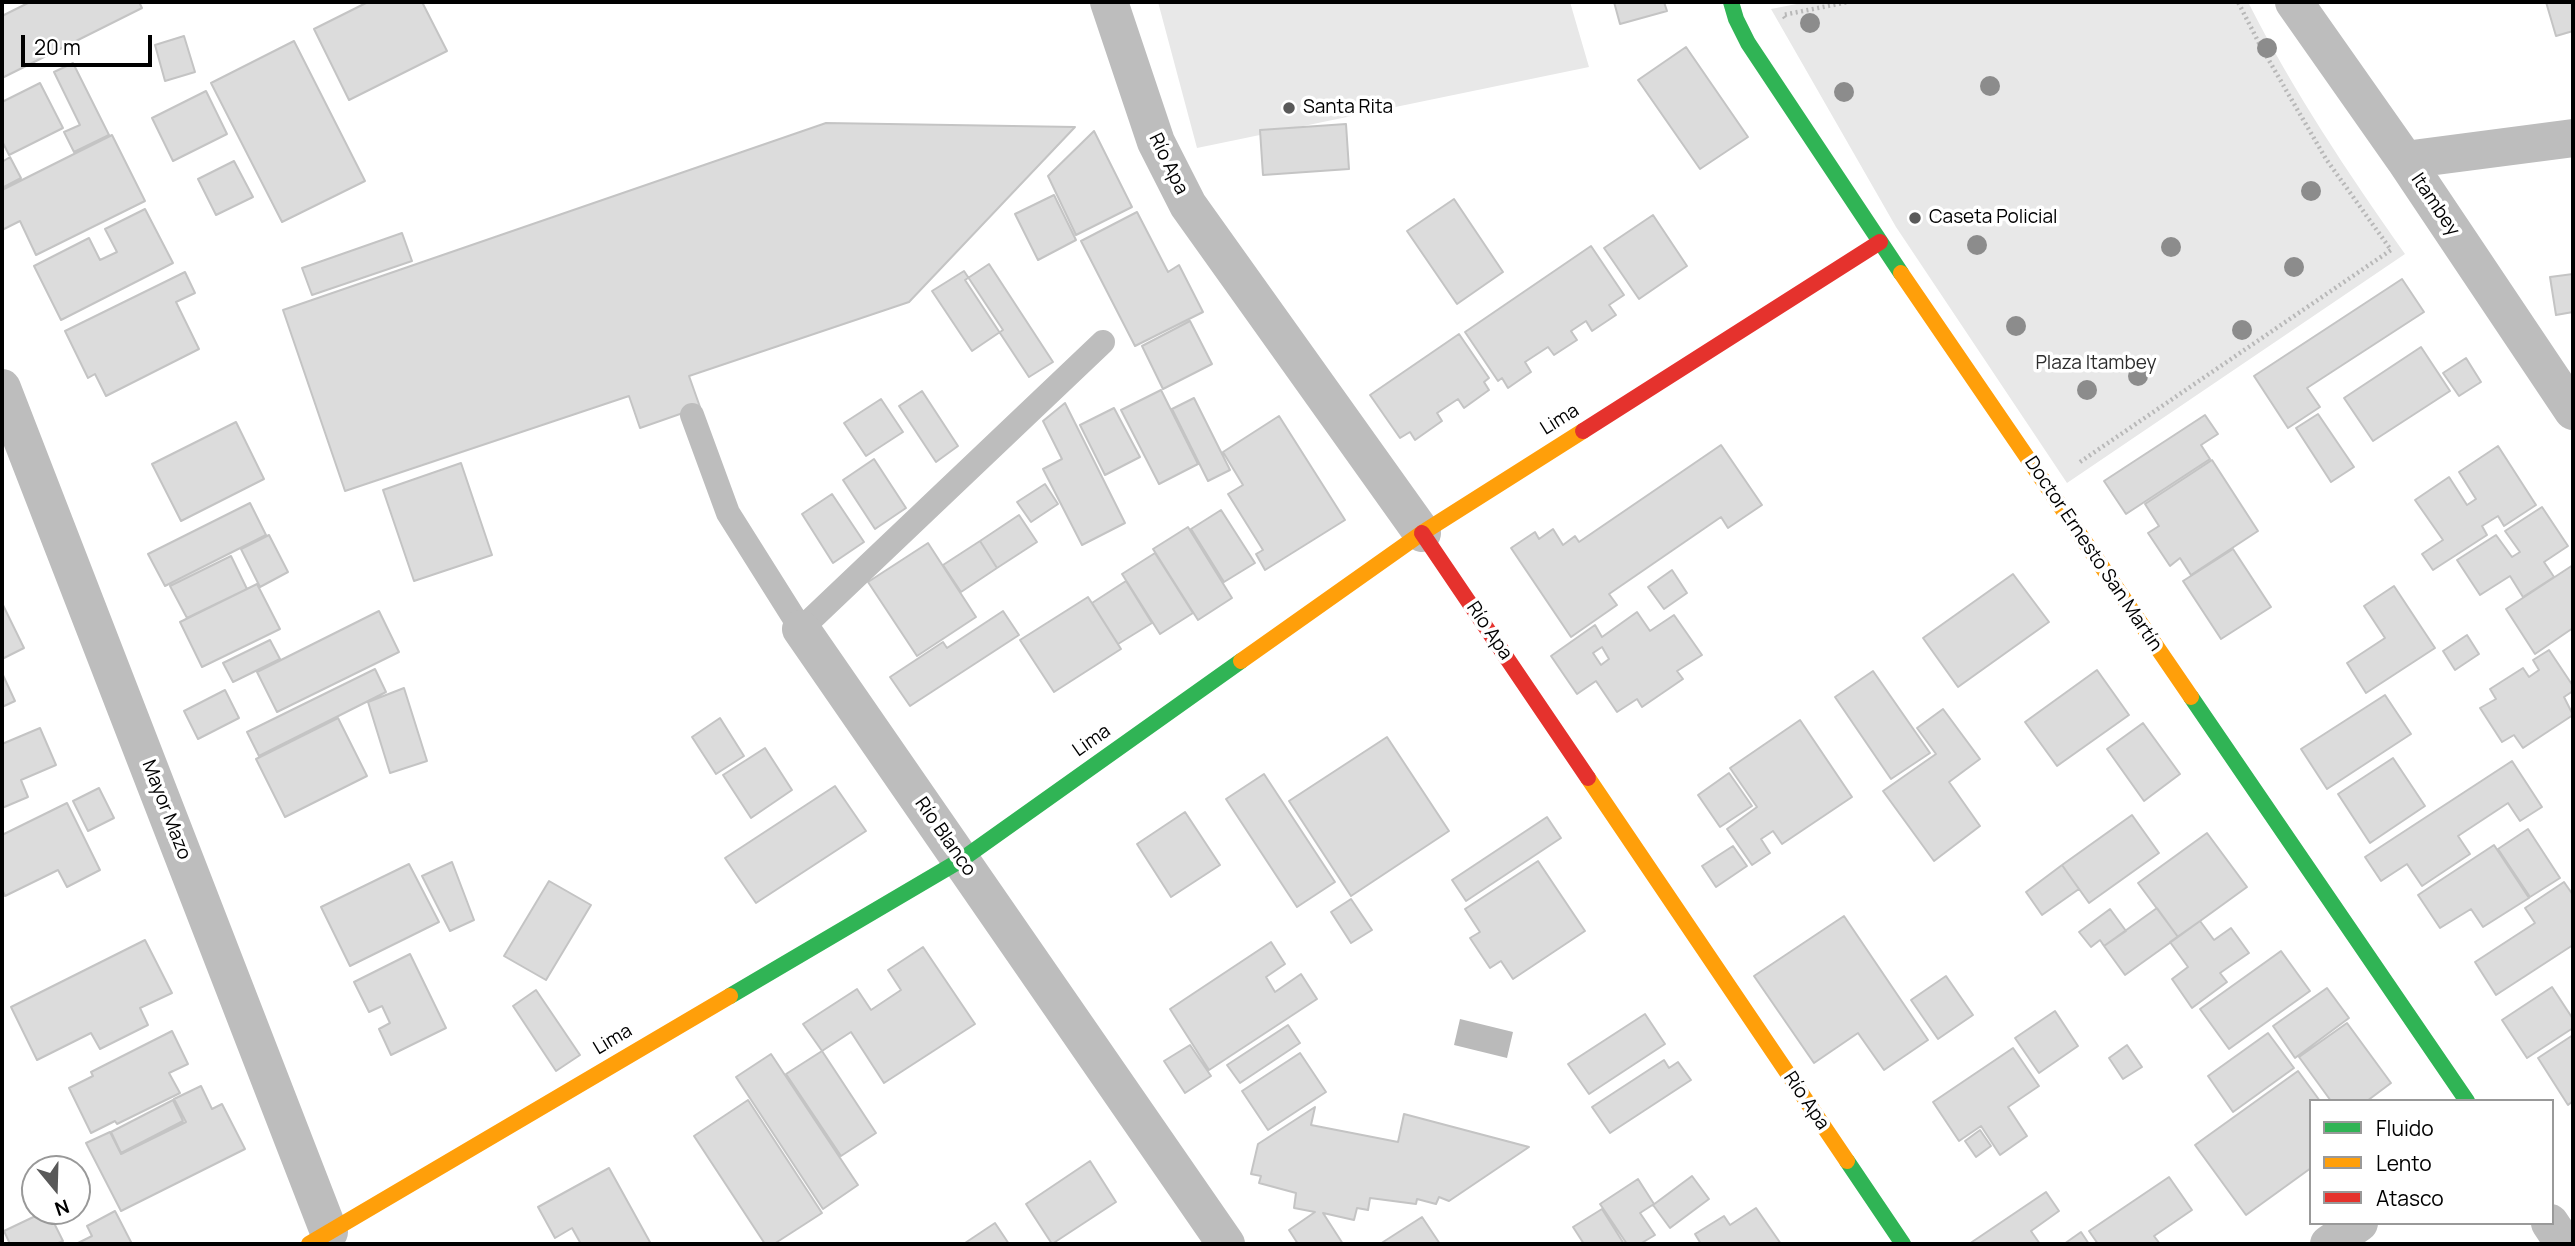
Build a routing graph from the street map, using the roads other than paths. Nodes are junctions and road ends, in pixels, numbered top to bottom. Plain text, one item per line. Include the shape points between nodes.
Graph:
1 (1109, 2) edge
2 (1731, 2) edge
3 (2294, 2) edge
4 (2573, 138) edge
5 (2405, 160) junction
6 (1880, 242) junction
7 (1103, 342) dead end
8 (2, 388) edge
9 (2573, 411) edge
10 (692, 415) dead end
11 (1422, 533) junction
12 (802, 629) junction
13 (961, 860) junction
14 (2466, 1099) edge
15 (2356, 1225) edge
16 (2551, 1225) edge
17 (319, 1238) edge
18 (1226, 1244) edge
19 (1903, 1244) edge
20 (2329, 1244) edge
21 (2564, 1244) edge

1 - 11 street, Río Apa via 1156,142 1188,205
2 - 6 street, Doctor Ernesto San Martín via 1748,43
3 - 5 street, Itambey
4 - 5 street
5 - 9 street, Itambey
6 - 11 street, Lima
6 - 14 street, Doctor Ernesto San Martín
7 - 12 lane
8 - 17 street, Mayor Mazo
10 - 12 lane, Río Blanco via 728,513
11 - 13 street, Lima
11 - 19 street, Río Apa
12 - 13 street, Río Blanco
13 - 17 street, Lima
13 - 18 street, Río Blanco
15 - 20 street
16 - 21 street

